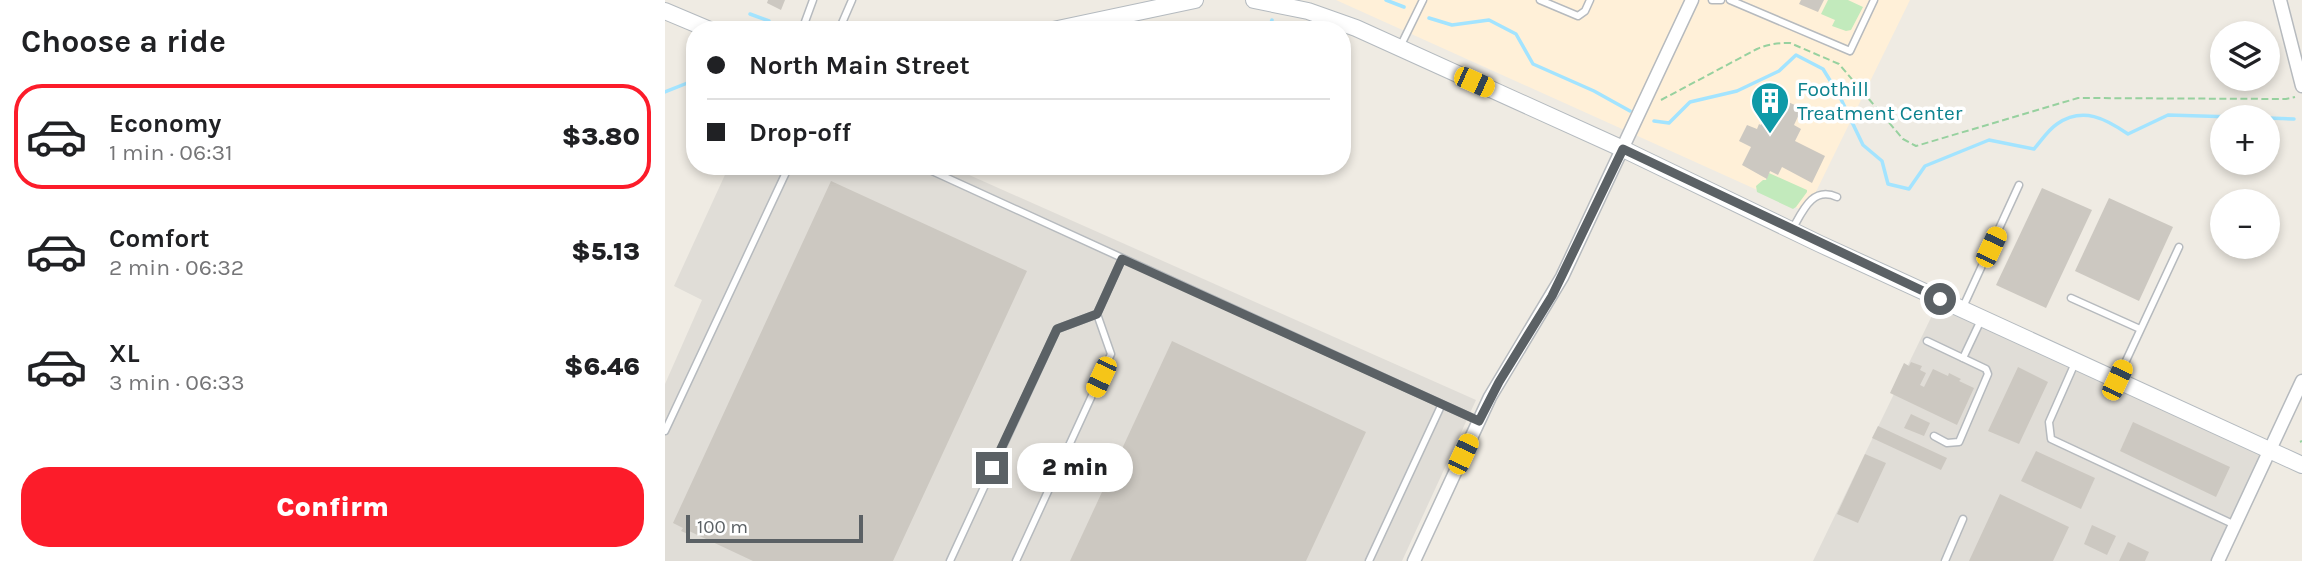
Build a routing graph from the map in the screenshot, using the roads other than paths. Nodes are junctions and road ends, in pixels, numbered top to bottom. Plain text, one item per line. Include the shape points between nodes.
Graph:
1 (813, 0) edge
2 (852, 0) edge
3 (1254, 0) edge
4 (1423, 0) edge
5 (1540, 0) edge
6 (1590, 0) edge
7 (1692, 0) edge
8 (1712, 0) edge
9 (1721, 0) edge
10 (1730, 0) edge
11 (1874, 0) edge
12 (2280, 0) edge
13 (1186, 1) edge
14 (665, 11) edge
15 (689, 21) edge
16 (805, 21) edge
17 (843, 21) edge
18 (1094, 21) edge
19 (1337, 21) edge
20 (1351, 26) edge
21 (1399, 48) junction
22 (2302, 86) edge
23 (1623, 149) junction
24 (785, 175) edge
25 (940, 175) edge
26 (2019, 185) dead end
27 (1837, 197) dead end
28 (1792, 230) junction
29 (2179, 247) dead end
30 (1122, 259) junction
31 (2071, 298) dead end
32 (1963, 309) junction
33 (1097, 314) junction
34 (1982, 318) junction
35 (2140, 329) junction
36 (1927, 341) dead end
37 (1963, 358) junction
38 (2076, 361) junction
39 (2117, 380) junction
40 (2302, 381) edge
41 (1441, 406) junction
42 (1479, 421) junction
43 (665, 430) edge
44 (1934, 436) dead end
45 (2270, 450) junction
46 (2302, 465) edge
47 (1963, 519) dead end
48 (2235, 525) junction
49 (950, 561) edge
50 (1016, 561) edge
51 (1369, 561) edge
52 (1414, 561) edge
53 (1945, 561) edge
54 (2218, 561) edge

1 - 16 lane
2 - 17 lane
3 - 19 street
4 - 21 lane
5 - 6 lane via 1578,16
7 - 23 street
8 - 9 lane
10 - 11 lane via 1850,51
12 - 22 street
13 - 18 street
14 - 15 street
20 - 21 street
21 - 23 street
23 - 28 street
23 - 42 street via 1557,286
24 - 43 lane
25 - 30 lane
26 - 32 lane
27 - 28 lane via 1826,193 1813,198
28 - 32 street
29 - 35 lane
30 - 33 lane
30 - 41 lane
31 - 35 lane
32 - 34 street
33 - 49 lane via 1057,329
33 - 50 lane via 1111,354
34 - 37 lane
34 - 38 street
35 - 39 lane
36 - 37 lane
37 - 44 lane via 1986,369 1988,377 1959,442 1947,443
38 - 39 street
38 - 48 lane via 2049,422 2051,439
39 - 45 street
40 - 45 street
41 - 42 lane
41 - 51 lane
42 - 52 street
45 - 46 street
45 - 48 street
47 - 53 lane
48 - 54 street

